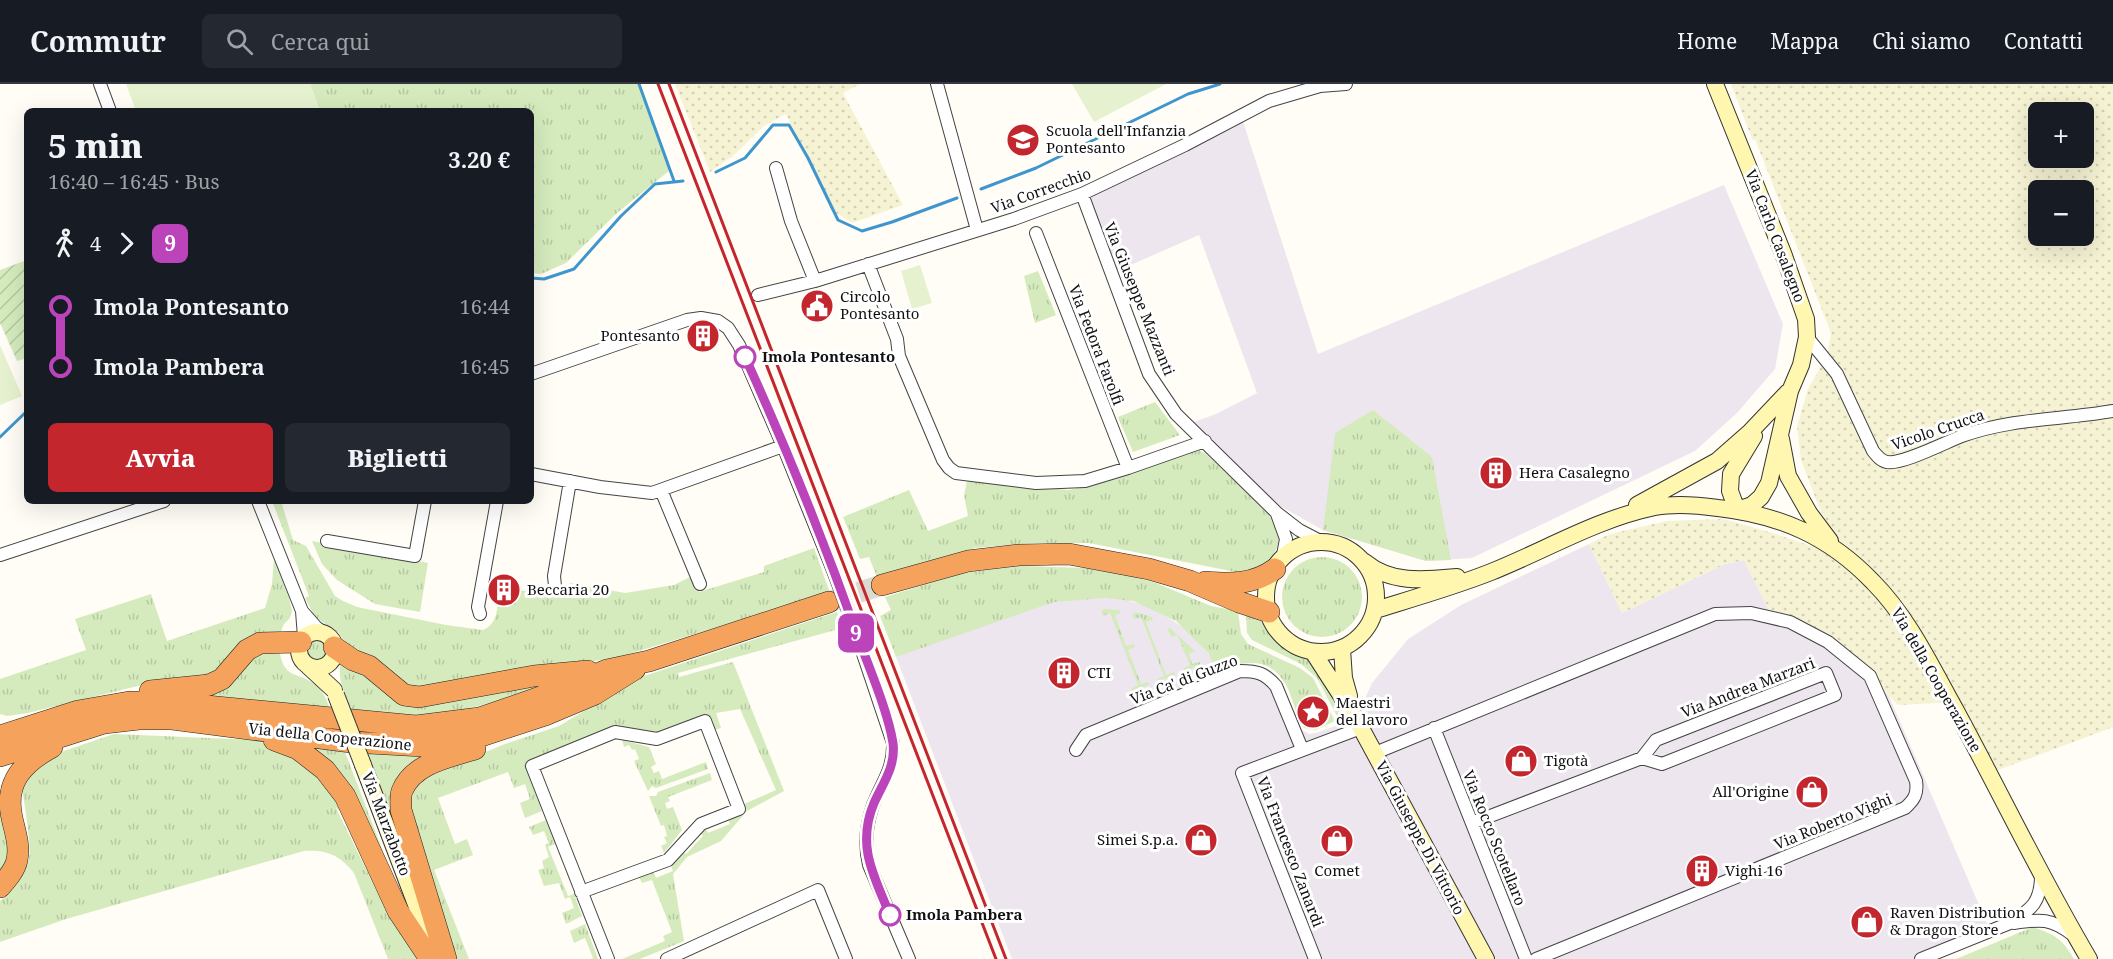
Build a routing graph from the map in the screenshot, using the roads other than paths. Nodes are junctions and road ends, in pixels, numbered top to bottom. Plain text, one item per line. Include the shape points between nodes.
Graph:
1 (100, 84) edge
2 (937, 84) edge
3 (1346, 84) edge
4 (1716, 84) edge
5 (109, 108) edge
6 (776, 168) dead end
7 (1082, 194) junction
8 (977, 230) junction
9 (1036, 233) dead end
10 (868, 264) junction
11 (814, 281) junction
12 (758, 294) dead end
13 (1807, 337) junction
14 (534, 373) edge
15 (1790, 391) junction
16 (1771, 411) junction
17 (2113, 411) edge
18 (1781, 435) junction
19 (1205, 441) junction
20 (783, 446) junction
21 (1128, 468) junction
22 (534, 475) edge
23 (570, 481) junction
24 (661, 490) junction
25 (155, 504) edge
26 (259, 504) edge
27 (424, 504) edge
28 (496, 504) edge
29 (1737, 510) junction
30 (1277, 513) junction
31 (1612, 518) junction
32 (327, 541) dead end
33 (1324, 543) junction
34 (1836, 549) junction
35 (1352, 552) junction
36 (0, 555) edge
37 (1278, 564) junction
38 (1491, 572) junction
39 (1190, 581) junction
40 (700, 584) dead end
41 (882, 585) tunnel mouth
42 (555, 586) dead end
43 (829, 602) tunnel mouth
44 (1375, 610) junction
45 (302, 611) junction
46 (1269, 612) junction
47 (480, 614) dead end
48 (302, 639) junction
49 (331, 648) junction
50 (1342, 649) junction
51 (1313, 652) junction
52 (649, 661) junction
53 (308, 666) junction
54 (607, 670) junction
55 (335, 692) junction
56 (596, 694) junction
57 (81, 710) junction
58 (0, 721) edge
59 (104, 723) junction
60 (1358, 723) junction
61 (234, 727) junction
62 (1434, 728) junction
63 (0, 736) edge
64 (1302, 749) junction
65 (1076, 750) dead end
66 (1375, 753) junction
67 (0, 756) edge
68 (1642, 758) junction
69 (6, 807) edge
70 (1472, 823) junction
71 (2041, 874) junction
72 (0, 887) edge
73 (581, 892) junction
74 (2057, 903) junction
75 (2034, 904) junction
76 (2040, 919) junction
77 (2010, 924) junction
78 (2076, 937) junction
79 (692, 954) edge
80 (430, 959) edge
81 (437, 959) edge
82 (446, 959) edge
83 (608, 959) edge
84 (667, 959) edge
85 (846, 959) edge
86 (909, 959) edge
87 (1315, 959) edge
88 (1486, 959) edge
89 (1526, 959) edge
90 (1536, 959) edge
91 (1921, 959) edge
92 (2089, 959) edge

1 - 5 street
2 - 8 street
3 - 7 street, Via Correcchio via 1320,86 1269,101
4 - 13 street, Via Carlo Casalegno via 1783,253 1806,319
6 - 11 street
7 - 8 street, Via Correcchio
7 - 19 street, Via Giuseppe Mazzanti via 1149,374 1176,414
8 - 10 street, Via Correcchio
9 - 21 street, Via Fedora Farolfi
10 - 11 street, Via Correcchio
10 - 21 street via 897,339 899,356 949,468 956,473 1036,483 1084,481
11 - 12 street, Via Correcchio
13 - 15 street, Via Carlo Casalegno
13 - 17 street, Vicolo Crucca via 1837,374 1873,451 1889,463 1984,428
14 - 20 street via 687,320 718,321 728,328 750,370
15 - 16 street, Via Carlo Casalegno
15 - 18 street, Via Carlo Casalegno
16 - 29 street, Via Carlo Casalegno via 1731,474 1730,491
16 - 31 street, Via Carlo Casalegno via 1717,461
18 - 29 street, Via Carlo Casalegno via 1769,483 1761,497 1752,506
18 - 34 street, Via Carlo Casalegno via 1788,476
19 - 21 street
19 - 30 street, Via Giuseppe Mazzanti
20 - 24 street
20 - 86 street, bridge via 853,624 893,743 890,770 868,820 866,850
22 - 23 street
23 - 24 street via 633,492
23 - 42 street
24 - 40 street
25 - 36 street
26 - 45 street
27 - 32 street via 415,556
28 - 47 street via 478,607
29 - 31 street, Via della Cooperazione via 1672,505
29 - 34 street, Via della Cooperazione via 1793,525
30 - 33 street, Via Giuseppe Mazzanti
30 - 37 street, Via Giuseppe Mazzanti via 1286,539
31 - 38 street, Via della Cooperazione
33 - 35 street
33 - 37 street via 1301,547
34 - 71 street, Via della Cooperazione via 1875,583 1909,629
35 - 38 street, Via della Cooperazione via 1376,572 1398,579
35 - 44 street via 1372,577
37 - 39 highway via 1252,581
37 - 46 street via 1266,597
38 - 44 street, Via della Cooperazione
39 - 41 highway via 1069,554 968,561
39 - 46 highway
43 - 52 highway, Via della Cooperazione
44 - 50 street via 1363,633
45 - 48 street
45 - 49 street
46 - 51 street via 1281,634
48 - 49 street via 315,632
48 - 53 street via 300,658
48 - 57 highway via 260,643 248,650 222,679 209,685 129,695
49 - 53 street via 320,668
49 - 54 highway via 369,666 404,695 419,697 534,676
49 - 55 street, Via Marzabotto
50 - 51 street
50 - 60 street, Via Giuseppe Di Vittorio via 1344,678
51 - 60 street, Via Giuseppe Di Vittorio
52 - 54 highway, Via della Cooperazione
52 - 56 highway, Via della Cooperazione
53 - 55 street, Via Marzabotto
54 - 57 highway, Via della Cooperazione via 480,718 416,726 165,702 129,702
55 - 81 street, Via Marzabotto, bridge
56 - 61 highway, Via della Cooperazione via 469,740 423,746 351,742
56 - 82 highway via 545,725 425,766 405,785 401,810
57 - 58 highway
57 - 63 highway, Via della Cooperazione
59 - 61 highway, Via della Cooperazione via 172,719
59 - 67 highway, Via della Cooperazione
59 - 69 highway via 36,755 16,777
60 - 64 street, Via Francesco Zanardi
60 - 66 street, Via Giuseppe Di Vittorio
61 - 80 highway via 298,749 325,770 345,796 398,911
62 - 66 street, Via Roberto Vighi
62 - 70 street, Via Rocco Scotellaro
62 - 90 street, Via Roberto Vighi via 1715,614 1751,613 1791,622 1828,642 1870,676 1916,781 1917,793 1905,808
64 - 65 street, Via Ca' di Guzzo via 1276,686 1262,673 1240,671 1086,735
64 - 87 street, Via Francesco Zanardi via 1242,773
66 - 88 street, Via Giuseppe Di Vittorio
68 - 68 street, Via Andrea Marzari via 1662,764 1835,695 1826,673 1656,740
68 - 70 street, Via Andrea Marzari
69 - 72 highway via 18,839 17,861
70 - 89 street, Via Rocco Scotellaro
71 - 74 street, Via della Cooperazione
71 - 75 street via 2041,890
73 - 73 street via 532,766 615,732 657,739 705,721 739,809 701,824 668,861
73 - 83 street
74 - 75 street
74 - 76 street via 2047,917
74 - 78 street, Via della Cooperazione
75 - 77 street
76 - 77 street
76 - 78 street via 2058,924
77 - 91 street
78 - 92 street, Via della Cooperazione
79 - 84 street
79 - 85 street via 818,890

